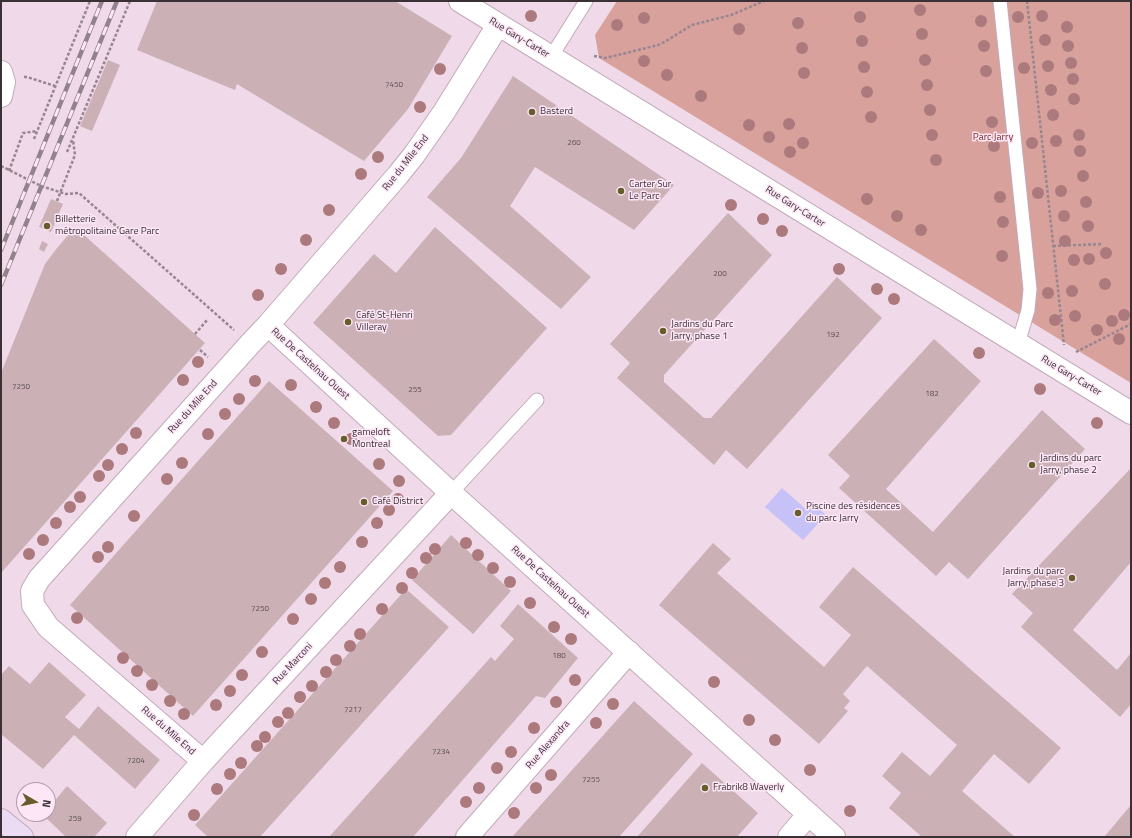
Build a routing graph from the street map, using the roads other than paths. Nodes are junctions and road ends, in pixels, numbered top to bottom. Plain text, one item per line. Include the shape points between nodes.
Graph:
1 (460, 1) edge
2 (586, 1) edge
3 (1000, 1) edge
4 (498, 25) junction
5 (551, 57) junction
6 (268, 325) junction
7 (1018, 344) junction
8 (537, 400) dead end
9 (1131, 412) edge
10 (451, 494) junction
11 (629, 652) junction
12 (203, 761) junction
13 (809, 814) junction
14 (1, 820) edge
15 (22, 837) edge
16 (137, 837) edge
17 (467, 837) edge
18 (789, 837) edge
19 (834, 837) edge

1 - 4 street, Rue Gary-Carter
2 - 5 lane
3 - 7 lane via 1030,289 1028,310
4 - 5 street, Rue Gary-Carter
4 - 6 street, Rue du Mile End via 444,112 398,176
5 - 7 street, Rue Gary-Carter
6 - 10 street, Rue De Castelnau Ouest
6 - 12 street, Rue du Mile End via 39,579 32,591 32,605 48,627
7 - 9 street, Rue Gary-Carter
8 - 10 lane
10 - 11 street, Rue De Castelnau Ouest
10 - 12 street, Rue Marconi
11 - 13 street, Rue De Castelnau Ouest
11 - 17 street, Rue Alexandra
12 - 16 street, Rue Marconi
13 - 18 street
13 - 19 street, Rue De Castelnau Ouest
14 - 15 main road

